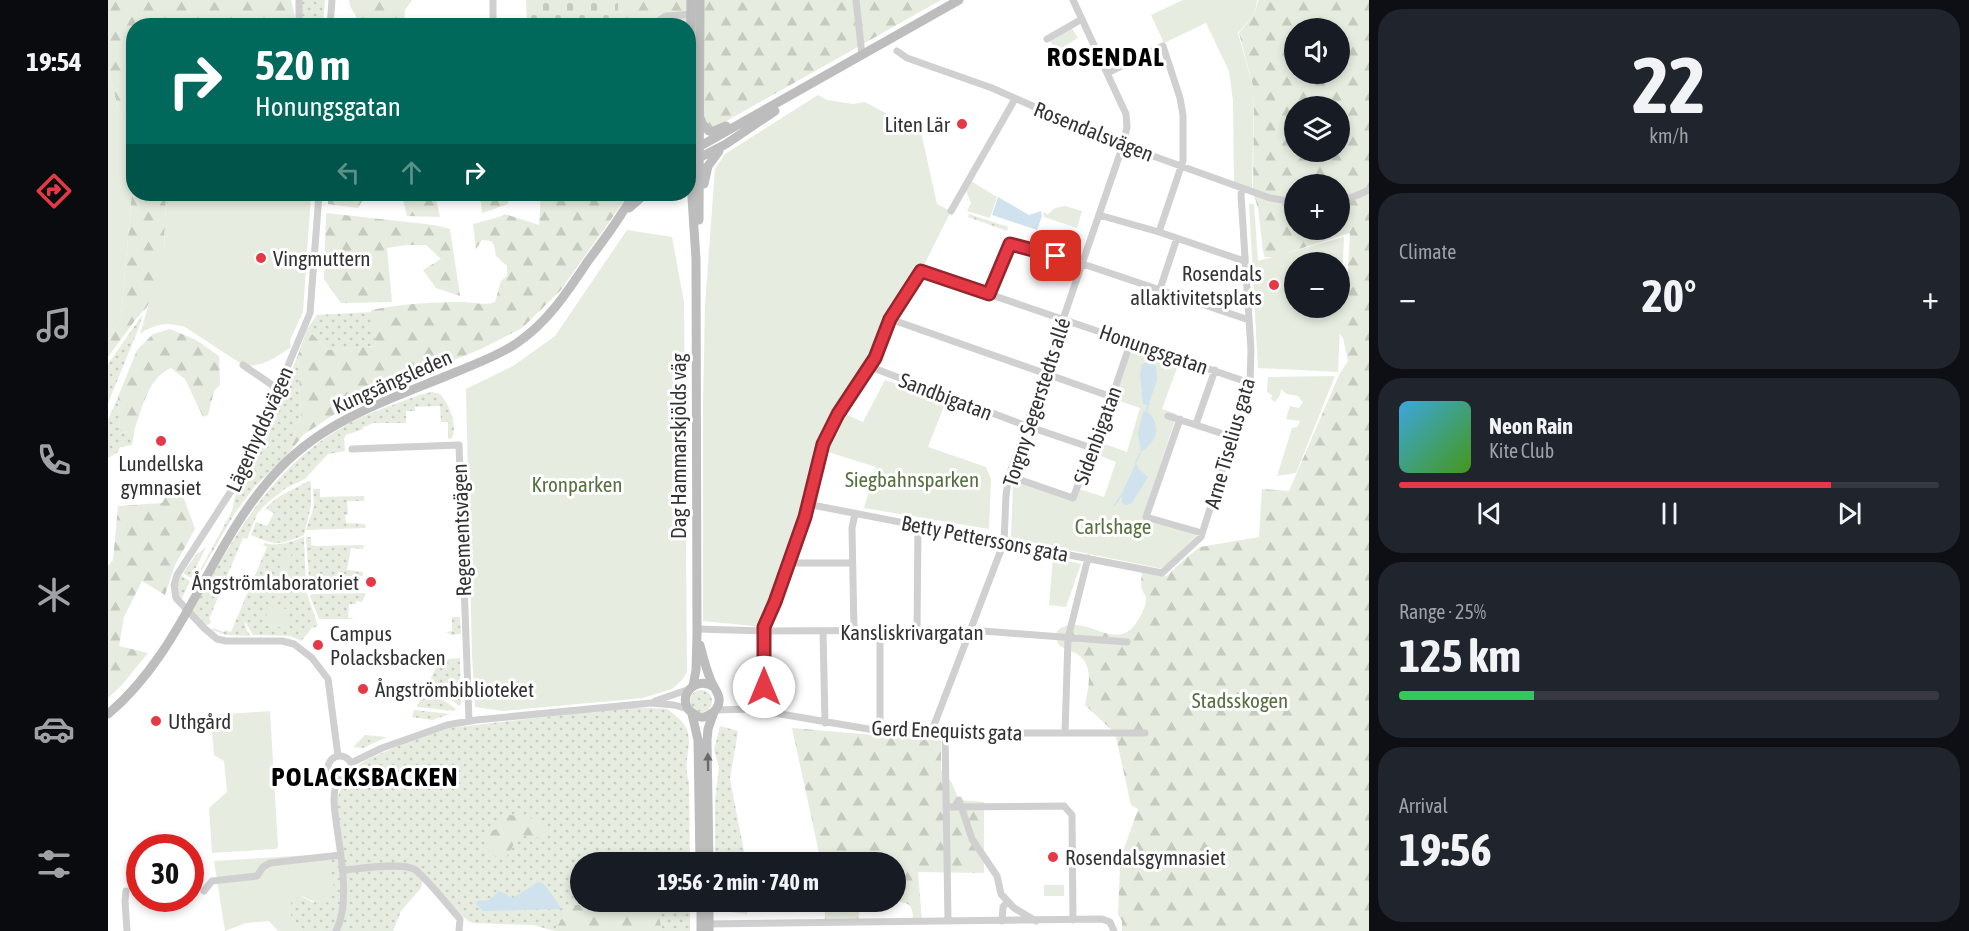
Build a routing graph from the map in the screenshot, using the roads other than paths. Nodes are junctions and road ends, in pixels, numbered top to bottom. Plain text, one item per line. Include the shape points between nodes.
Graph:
1 (299, 0) edge
2 (332, 0) edge
3 (493, 0) edge
4 (691, 0) edge
5 (700, 0) edge
6 (855, 0) edge
7 (959, 0) edge
8 (1073, 0) edge
9 (700, 13) junction
10 (690, 14) junction
11 (299, 18) edge
12 (331, 18) edge
13 (493, 18) edge
14 (663, 18) edge
15 (690, 18) edge
16 (1082, 19) junction
17 (1047, 39) dead end
18 (897, 51) dead end
19 (862, 55) junction
20 (831, 72) junction
21 (1107, 73) junction
22 (1015, 99) junction
23 (699, 115) junction
24 (740, 123) junction
25 (726, 144) junction
26 (1124, 145) junction
27 (699, 147) junction
28 (696, 151) edge
29 (696, 156) edge
30 (1181, 166) junction
31 (1242, 188) junction
32 (1369, 190) edge
33 (1350, 198) edge
34 (1284, 200) edge
35 (318, 201) edge
36 (630, 201) edge
37 (637, 201) edge
38 (693, 201) edge
39 (695, 201) edge
40 (696, 207) junction
41 (951, 211) dead end
42 (622, 213) junction
43 (1099, 215) junction
44 (1159, 232) junction
45 (1177, 238) junction
46 (1244, 261) junction
47 (1082, 263) junction
48 (1160, 289) junction
49 (989, 294) junction
50 (890, 319) junction
51 (1063, 319) junction
52 (1249, 320) junction
53 (1131, 341) junction
54 (243, 365) dead end
55 (868, 366) junction
56 (1215, 369) junction
57 (1044, 374) junction
58 (1250, 382) junction
59 (276, 391) junction
60 (1112, 397) junction
61 (1168, 416) dead end
62 (1180, 419) junction
63 (1196, 424) junction
64 (1027, 426) junction
65 (1233, 437) junction
66 (352, 448) dead end
67 (1092, 448) junction
68 (1009, 476) junction
69 (807, 504) junction
70 (855, 514) junction
71 (918, 526) junction
72 (1202, 533) junction
73 (1004, 542) junction
74 (1088, 558) junction
75 (789, 563) junction
76 (852, 563) junction
77 (1162, 573) joint
78 (916, 630) junction
79 (970, 630) junction
80 (697, 631) junction
81 (823, 631) junction
82 (854, 631) junction
83 (880, 631) junction
84 (764, 632) junction
85 (1068, 638) junction
86 (1127, 642) dead end
87 (691, 687) junction
88 (716, 692) junction
89 (651, 703) junction
90 (752, 709) junction
91 (690, 711) junction
92 (715, 711) junction
93 (763, 711) junction
94 (108, 714) edge
95 (469, 721) junction
96 (825, 723) junction
97 (880, 731) junction
98 (945, 732) junction
99 (931, 733) junction
100 (1065, 733) junction
101 (1145, 733) dead end
102 (338, 756) junction
103 (351, 763) junction
104 (338, 780) junction
105 (961, 804) junction
106 (946, 807) junction
107 (700, 852) edge
108 (709, 852) edge
109 (340, 855) junction
110 (342, 870) junction
111 (126, 891) dead end
112 (204, 891) dead end
113 (1007, 902) junction
114 (703, 912) edge
115 (707, 912) edge
116 (1073, 920) junction
117 (948, 921) junction
118 (1002, 921) junction
119 (1036, 921) junction
120 (705, 928) edge
121 (338, 929) edge
122 (127, 931) edge
123 (459, 931) edge
124 (1114, 931) edge

1 - 11 street
2 - 12 street
3 - 13 street
4 - 10 main road, Dag Hammarskjölds väg
5 - 9 main road
6 - 19 street
7 - 19 main road
8 - 16 street, Torgny Segerstedts allé
9 - 10 street
9 - 23 main road
10 - 14 street
10 - 15 main road, Dag Hammarskjölds väg
16 - 17 street
16 - 21 street, Torgny Segerstedts allé
18 - 22 street, Rosendalsvägen
19 - 20 main road
20 - 24 main road
20 - 25 main road
21 - 26 street, Torgny Segerstedts allé via 1126,114
21 - 30 street via 1163,46 1183,115
22 - 26 street, Rosendalsvägen
22 - 41 street
23 - 24 main road via 710,131
23 - 27 main road
24 - 27 main road
25 - 29 main road
25 - 40 main road via 711,159
26 - 30 street, Rosendalsvägen
26 - 43 street, Torgny Segerstedts allé
27 - 28 main road
30 - 31 street, Rosendalsvägen
30 - 44 street
31 - 34 street, Rosendalsvägen
31 - 46 street, Arne Tiselius gata
32 - 33 street
35 - 59 street, Lägerhyddsvägen via 310,313
36 - 42 main road, Kungsängsleden
37 - 42 main road, Kungsängsleden
38 - 40 main road
39 - 40 main road, Dag Hammarskjölds väg
40 - 80 main road, Dag Hammarskjölds väg
42 - 94 main road, Kungsängsleden via 556,306 518,342 479,363 349,416 283,465 233,528 152,667
43 - 44 street
43 - 47 street, Torgny Segerstedts allé
44 - 45 street
45 - 46 street
45 - 48 street
46 - 52 street, Arne Tiselius gata
47 - 48 street
47 - 49 street via 1010,244
47 - 51 street, Torgny Segerstedts allé
48 - 52 street
49 - 50 street, Honungsgatan via 921,271
49 - 51 street, Honungsgatan
50 - 55 street via 880,348
50 - 57 street
51 - 53 street, Honungsgatan
51 - 57 street, Torgny Segerstedts allé
52 - 58 street, Arne Tiselius gata
53 - 56 street, Honungsgatan
53 - 60 street, Sidenbigatan
54 - 59 street
55 - 64 street, Sandbigatan
55 - 69 street via 828,432
56 - 58 street, Honungsgatan
56 - 63 street
57 - 60 street
57 - 64 street, Torgny Segerstedts allé
58 - 65 street, Arne Tiselius gata
59 - 102 street, Lägerhyddsvägen via 240,478 177,575 174,591 179,603 218,639 282,641 294,644 312,658 328,679
60 - 67 street, Sidenbigatan
61 - 62 street
62 - 63 street
62 - 72 street via 1146,517
63 - 65 street
64 - 67 street, Sandbigatan
64 - 68 street, Torgny Segerstedts allé
65 - 72 street, Arne Tiselius gata
66 - 95 street, Regementsvägen via 459,445
67 - 68 street, Sidenbigatan via 1073,498
68 - 73 street, Torgny Segerstedts allé
69 - 70 street, Betty Petterssons gata
69 - 75 street
70 - 71 street, Betty Petterssons gata
70 - 76 street
71 - 73 street, Betty Petterssons gata
71 - 78 street
72 - 77 street, Arne Tiselius gata
73 - 74 street, Betty Petterssons gata
73 - 79 street, Torgny Segerstedts allé
74 - 77 street, Betty Petterssons gata
74 - 85 street
75 - 76 street
75 - 84 street
76 - 82 street
78 - 79 street, Kansliskrivargatan
78 - 83 street, Kansliskrivargatan
79 - 85 street, Kansliskrivargatan
79 - 99 street, Torgny Segerstedts allé
80 - 84 street, Kansliskrivargatan
80 - 87 main road, Dag Hammarskjölds väg via 696,670
80 - 88 main road, Dag Hammarskjölds väg
81 - 82 street, Kansliskrivargatan
81 - 84 street, Kansliskrivargatan
81 - 96 street
82 - 83 street, Kansliskrivargatan
83 - 97 street
84 - 93 street
85 - 86 street, Kansliskrivargatan
85 - 100 street
87 - 88 main road via 702,683
87 - 89 street
87 - 91 main road via 685,699
88 - 90 street, Gerd Enequists gata via 731,704
88 - 92 main road via 719,704
89 - 91 street
89 - 95 street
90 - 92 street, Gerd Enequists gata
90 - 93 street, Gerd Enequists gata
91 - 92 main road via 703,717
91 - 107 main road via 698,740
108 -> 92 main road via 707,740
93 - 96 street, Gerd Enequists gata
95 - 103 street via 426,731
96 - 97 street, Gerd Enequists gata
97 - 99 street, Gerd Enequists gata
98 - 99 street, Gerd Enequists gata
98 - 100 street, Gerd Enequists gata
98 - 106 street
100 - 101 street, Gerd Enequists gata
102 - 103 street
102 - 104 street via 328,768
103 - 104 street via 349,775
104 - 109 street via 334,796
105 - 106 street
105 - 113 street via 972,839 997,876
105 - 116 street via 1064,806 1068,810 1072,815
106 - 117 street
109 - 110 street
109 - 112 street via 270,863 253,877 212,881
110 - 121 street
110 - 123 street via 415,870 460,918
111 - 122 street
113 - 118 street
113 - 119 street
114 - 120 main road
115 - 120 main road
116 - 119 street
116 - 124 street via 1102,919 1110,922
117 - 118 street
117 - 120 street
118 - 119 street

